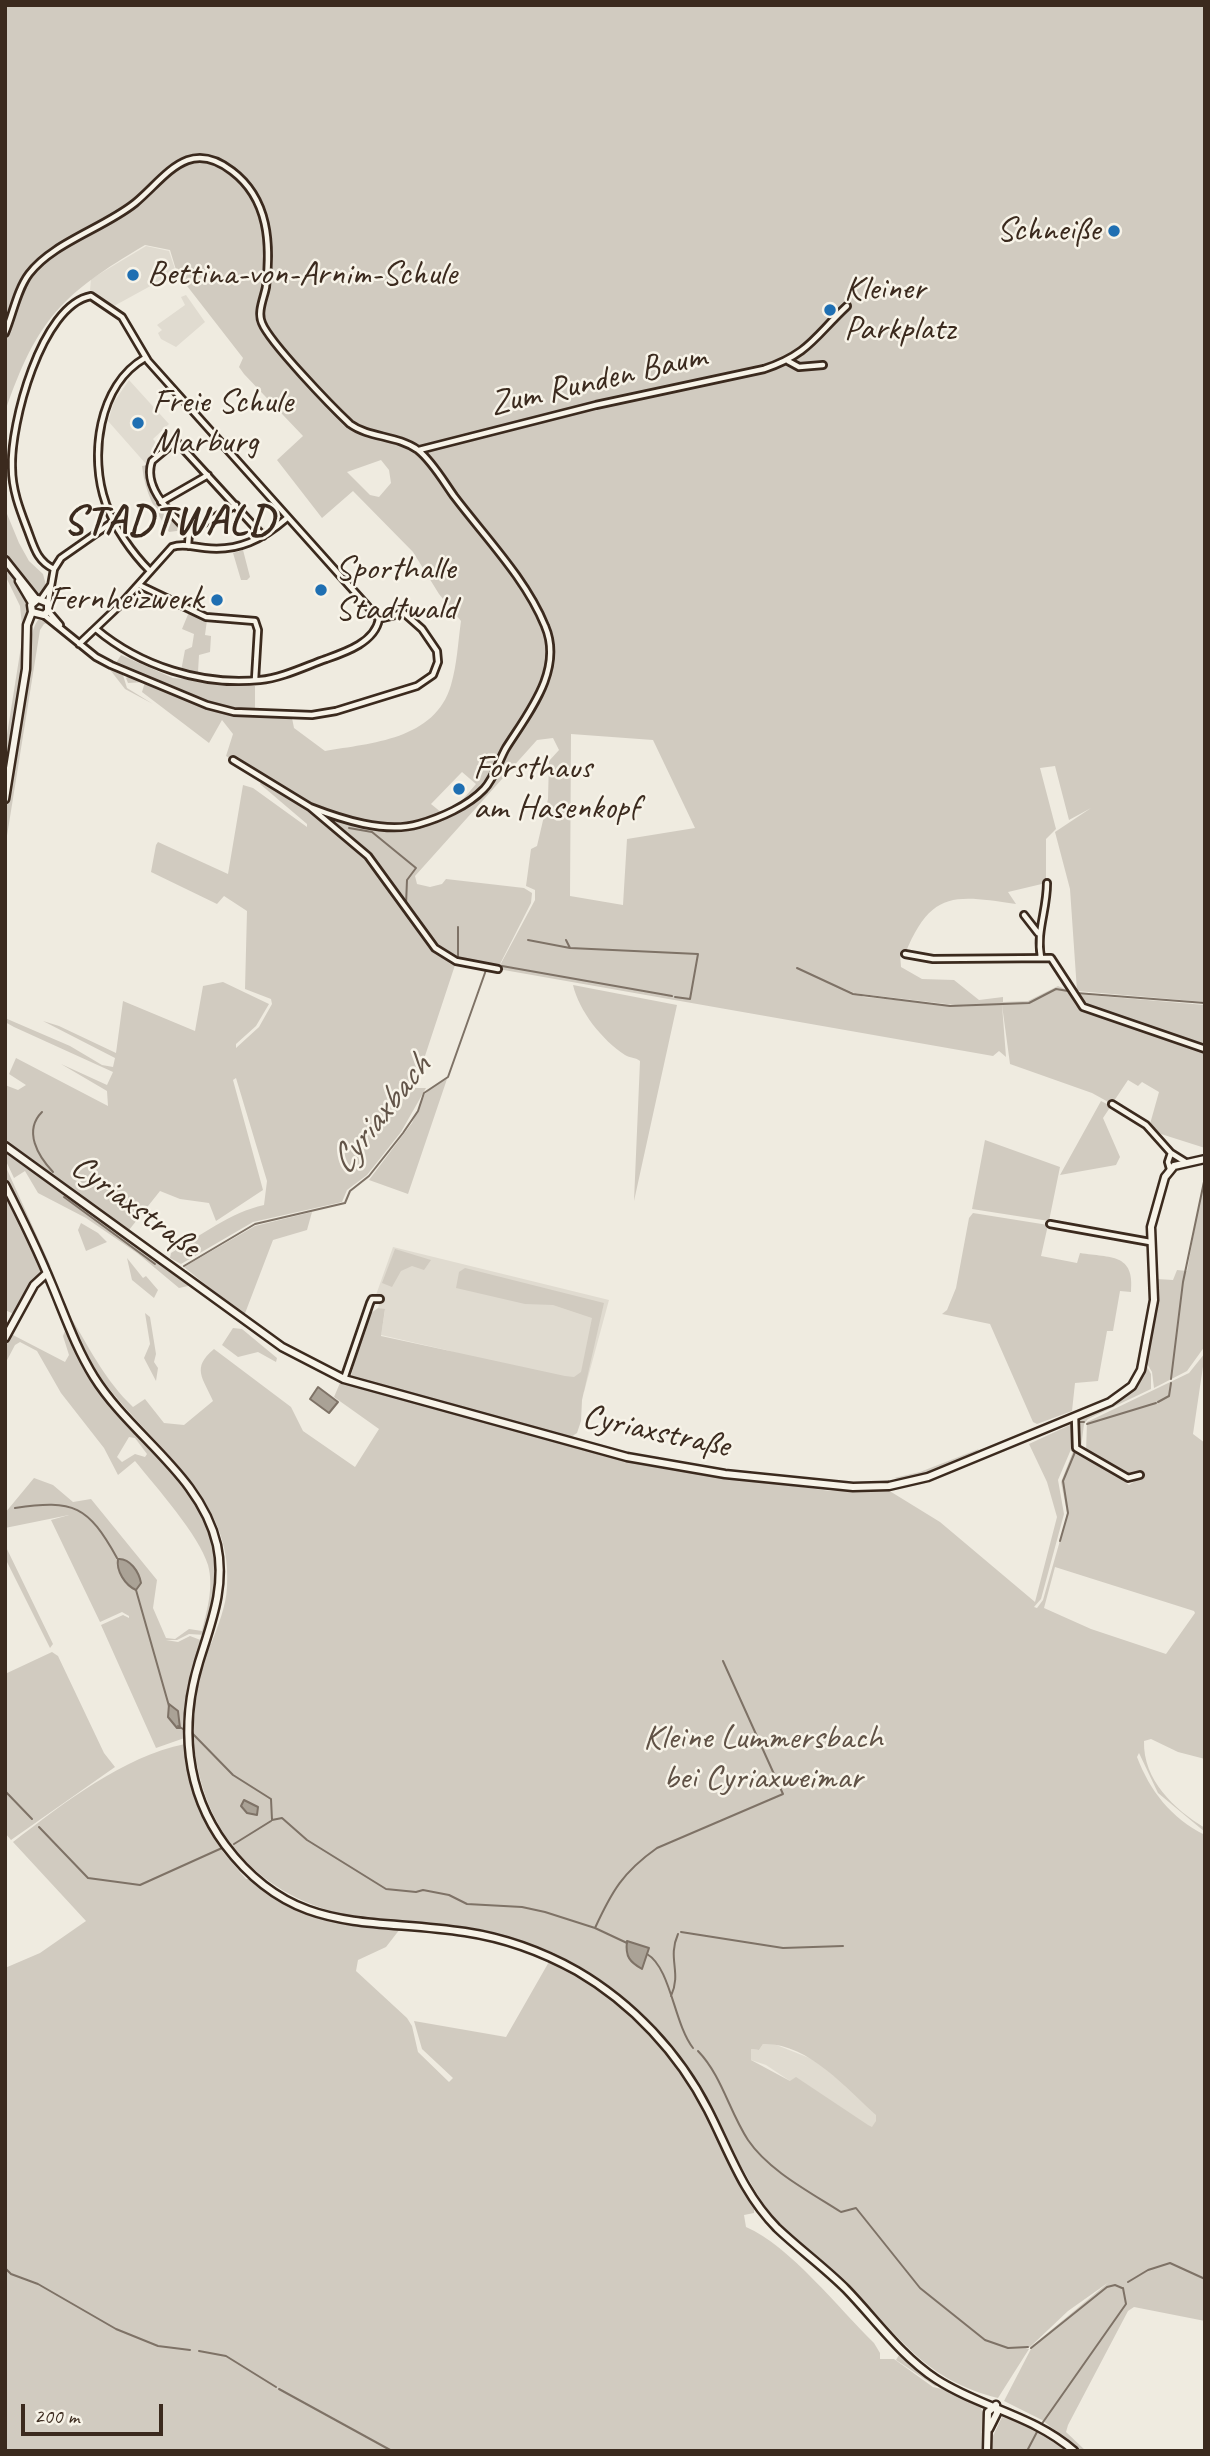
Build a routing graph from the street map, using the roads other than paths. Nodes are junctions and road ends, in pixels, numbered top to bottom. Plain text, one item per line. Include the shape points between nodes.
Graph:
1 (847, 306) dead end
2 (5, 333) edge
3 (145, 358) junction
4 (789, 361) junction
5 (823, 365) dead end
6 (418, 450) junction
7 (208, 475) junction
8 (162, 502) junction
9 (236, 505) junction
10 (287, 518) junction
11 (114, 521) junction
12 (189, 532) junction
13 (263, 536) junction
14 (188, 546) junction
15 (5, 560) edge
16 (54, 569) junction
17 (150, 570) junction
18 (139, 584) junction
19 (39, 601) junction
20 (40, 614) junction
21 (379, 619) junction
22 (96, 629) junction
23 (79, 645) junction
24 (255, 680) junction
25 (233, 760) dead end
26 (5, 799) edge
27 (310, 807) junction
28 (1047, 883) dead end
29 (1024, 915) dead end
30 (1038, 933) junction
31 (905, 954) dead end
32 (1041, 958) junction
33 (498, 970) dead end
34 (1205, 1049) edge
35 (1112, 1104) dead end
36 (5, 1146) edge
37 (1171, 1153) junction
38 (1205, 1159) edge
39 (1187, 1163) junction
40 (1170, 1169) junction
41 (5, 1185) edge
42 (1051, 1224) dead end
43 (1150, 1242) junction
44 (47, 1273) junction
45 (50, 1281) junction
46 (32, 1290) junction
47 (380, 1300) dead end
48 (5, 1338) edge
49 (344, 1379) junction
50 (1075, 1417) junction
51 (1140, 1475) dead end
52 (996, 2405) junction
53 (987, 2451) edge
54 (1074, 2451) edge

1 - 4 street, Zum Runden Baum via 820,337
2 - 6 street via 26,279 42,261 125,210 175,165 195,158 218,160 248,186 261,205 267,269 262,323 350,424
3 - 10 street
3 - 11 street via 115,390 99,436 100,480
3 - 16 street via 122,317 91,296 76,302 58,323 30,371 14,430 13,485 36,552
4 - 5 street, Zum Runden Baum via 799,367
4 - 6 street, Zum Runden Baum
6 - 27 street via 512,572 544,623 549,651 545,680 536,704 485,788 459,807 415,826 392,826 341,819
7 - 8 street
7 - 8 street via 175,441 150,466
7 - 9 street
8 - 12 street
9 - 12 street
9 - 13 street
10 - 13 street
10 - 21 street
11 - 16 street via 72,548
11 - 17 street
12 - 14 street
13 - 14 street via 231,548
14 - 17 street via 172,547
15 - 19 street
16 - 19 street via 51,584
17 - 18 street
18 - 22 street
18 - 24 street via 206,617 255,621
19 - 20 street
19 - 20 street
20 - 23 street
20 - 26 street via 27,633 26,668
21 - 23 street via 404,613 411,617 437,651 433,675 417,686 312,715 255,715 207,705 103,662
21 - 24 street via 370,635 348,651
22 - 23 street
22 - 24 street via 125,650 167,670
25 - 27 street
27 - 33 street via 368,856 435,948 456,961
28 - 30 street via 1047,909
29 - 30 street
30 - 32 street
31 - 32 street via 933,959
32 - 34 street via 1054,960 1083,1007
35 - 37 street via 1146,1125
36 - 49 street, Cyriaxstraße via 282,1347
37 - 39 street
37 - 40 street, Cyriaxstraße
38 - 39 street
39 - 40 street
40 - 43 street, Cyriaxstraße
41 - 44 street
42 - 43 street
43 - 50 street, Cyriaxstraße via 1154,1300 1138,1377 1117,1398
44 - 45 street
44 - 46 street
45 - 46 street
45 - 52 street via 92,1374 123,1416 186,1482 211,1525 219,1555 219,1591 192,1688 188,1741 201,1800 234,1856 272,1890 307,1910 360,1924 435,1928 498,1938 542,1954 598,1985 646,2025 681,2066 740,2179 776,2227 834,2277 923,2369 953,2389
46 - 48 street
47 - 49 street via 370,1303
49 - 50 street, Cyriaxstraße via 627,1457 853,1488 928,1477
50 - 51 street via 1076,1448 1128,1478
52 - 53 street via 988,2412
52 - 54 street via 1048,2431

